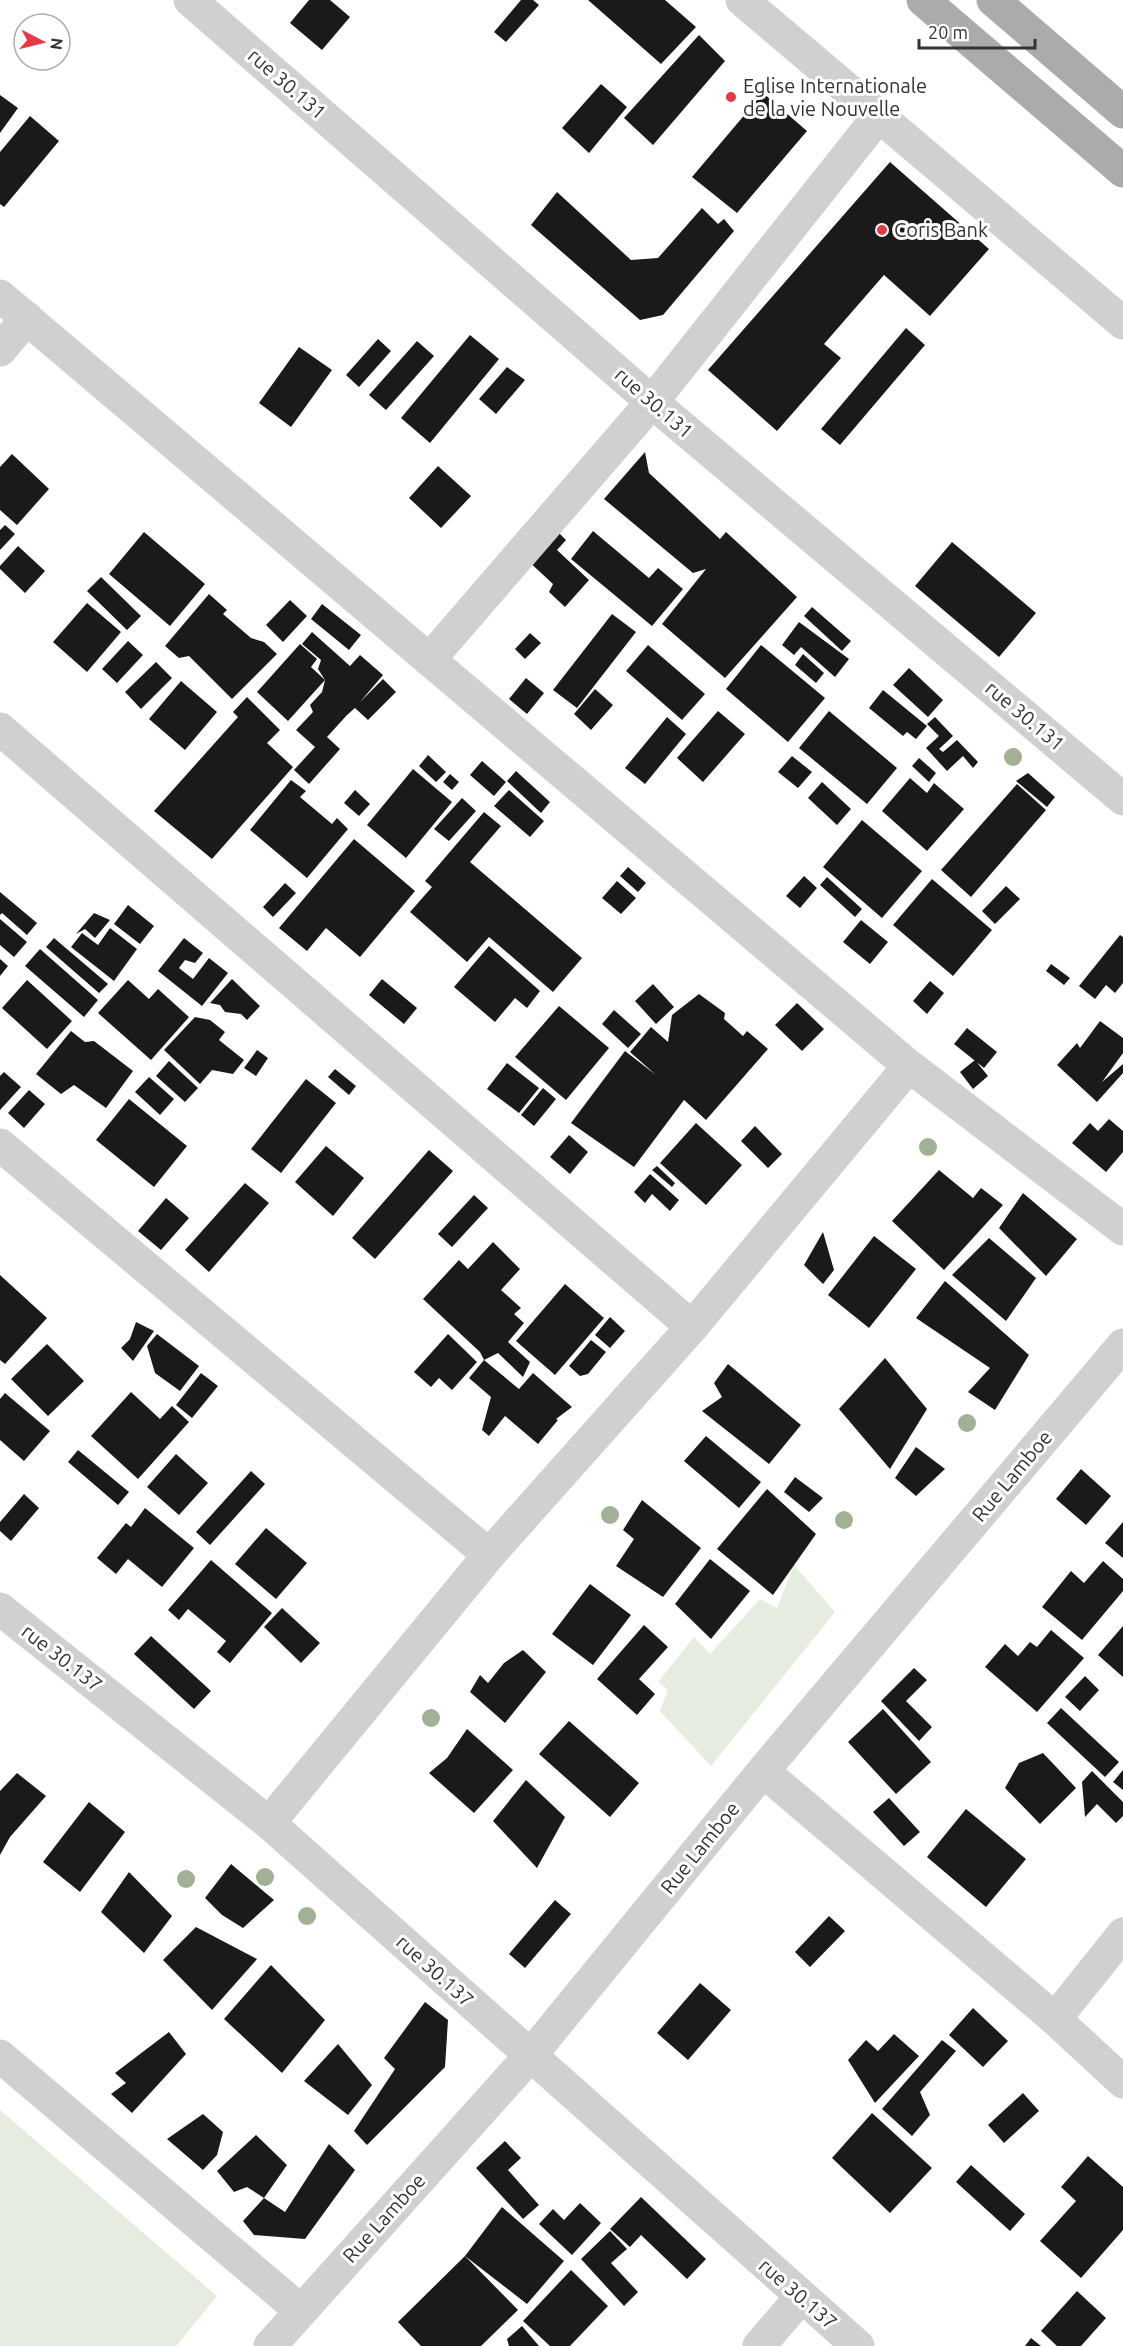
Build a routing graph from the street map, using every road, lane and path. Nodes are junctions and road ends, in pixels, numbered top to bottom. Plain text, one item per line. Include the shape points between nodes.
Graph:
1 (190, 0) edge
2 (742, 0) edge
3 (923, 0) edge
4 (993, 0) edge
5 (1123, 112) edge
6 (878, 117) junction
7 (1123, 171) edge
8 (0, 296) edge
9 (27, 318) junction
10 (1123, 323) edge
11 (0, 350) edge
12 (652, 402) junction
13 (429, 660) junction
14 (0, 729) edge
15 (1123, 799) edge
16 (909, 1066) junction
17 (0, 1145) edge
18 (1123, 1229) edge
19 (692, 1327) junction
20 (1123, 1345) edge
21 (489, 1555) junction
22 (0, 1609) edge
23 (763, 1771) junction
24 (269, 1822) junction
25 (1123, 1934) edge
26 (1055, 2019) junction
27 (0, 2056) edge
28 (530, 2056) junction
29 (1123, 2082) edge
30 (801, 2297) junction
31 (301, 2310) junction
32 (270, 2346) edge
33 (759, 2346) edge
34 (858, 2346) edge

1 - 12 street, rue 30.131
2 - 6 street
3 - 7 main road
4 - 5 main road
6 - 10 street
6 - 12 street
8 - 9 street
9 - 11 street
9 - 13 street
12 - 13 street
12 - 15 street, rue 30.131
13 - 16 street
14 - 19 street
16 - 18 street
16 - 19 street
17 - 21 street
19 - 21 street
20 - 23 street, Rue Lamboe
21 - 24 street
22 - 24 street, rue 30.137
23 - 26 street
23 - 28 street, Rue Lamboe
24 - 28 street, rue 30.137
25 - 26 street
26 - 29 street
27 - 31 street
28 - 30 street, rue 30.137
28 - 31 street, Rue Lamboe
30 - 33 street
30 - 34 street, rue 30.137
31 - 32 street, Rue Lamboe

